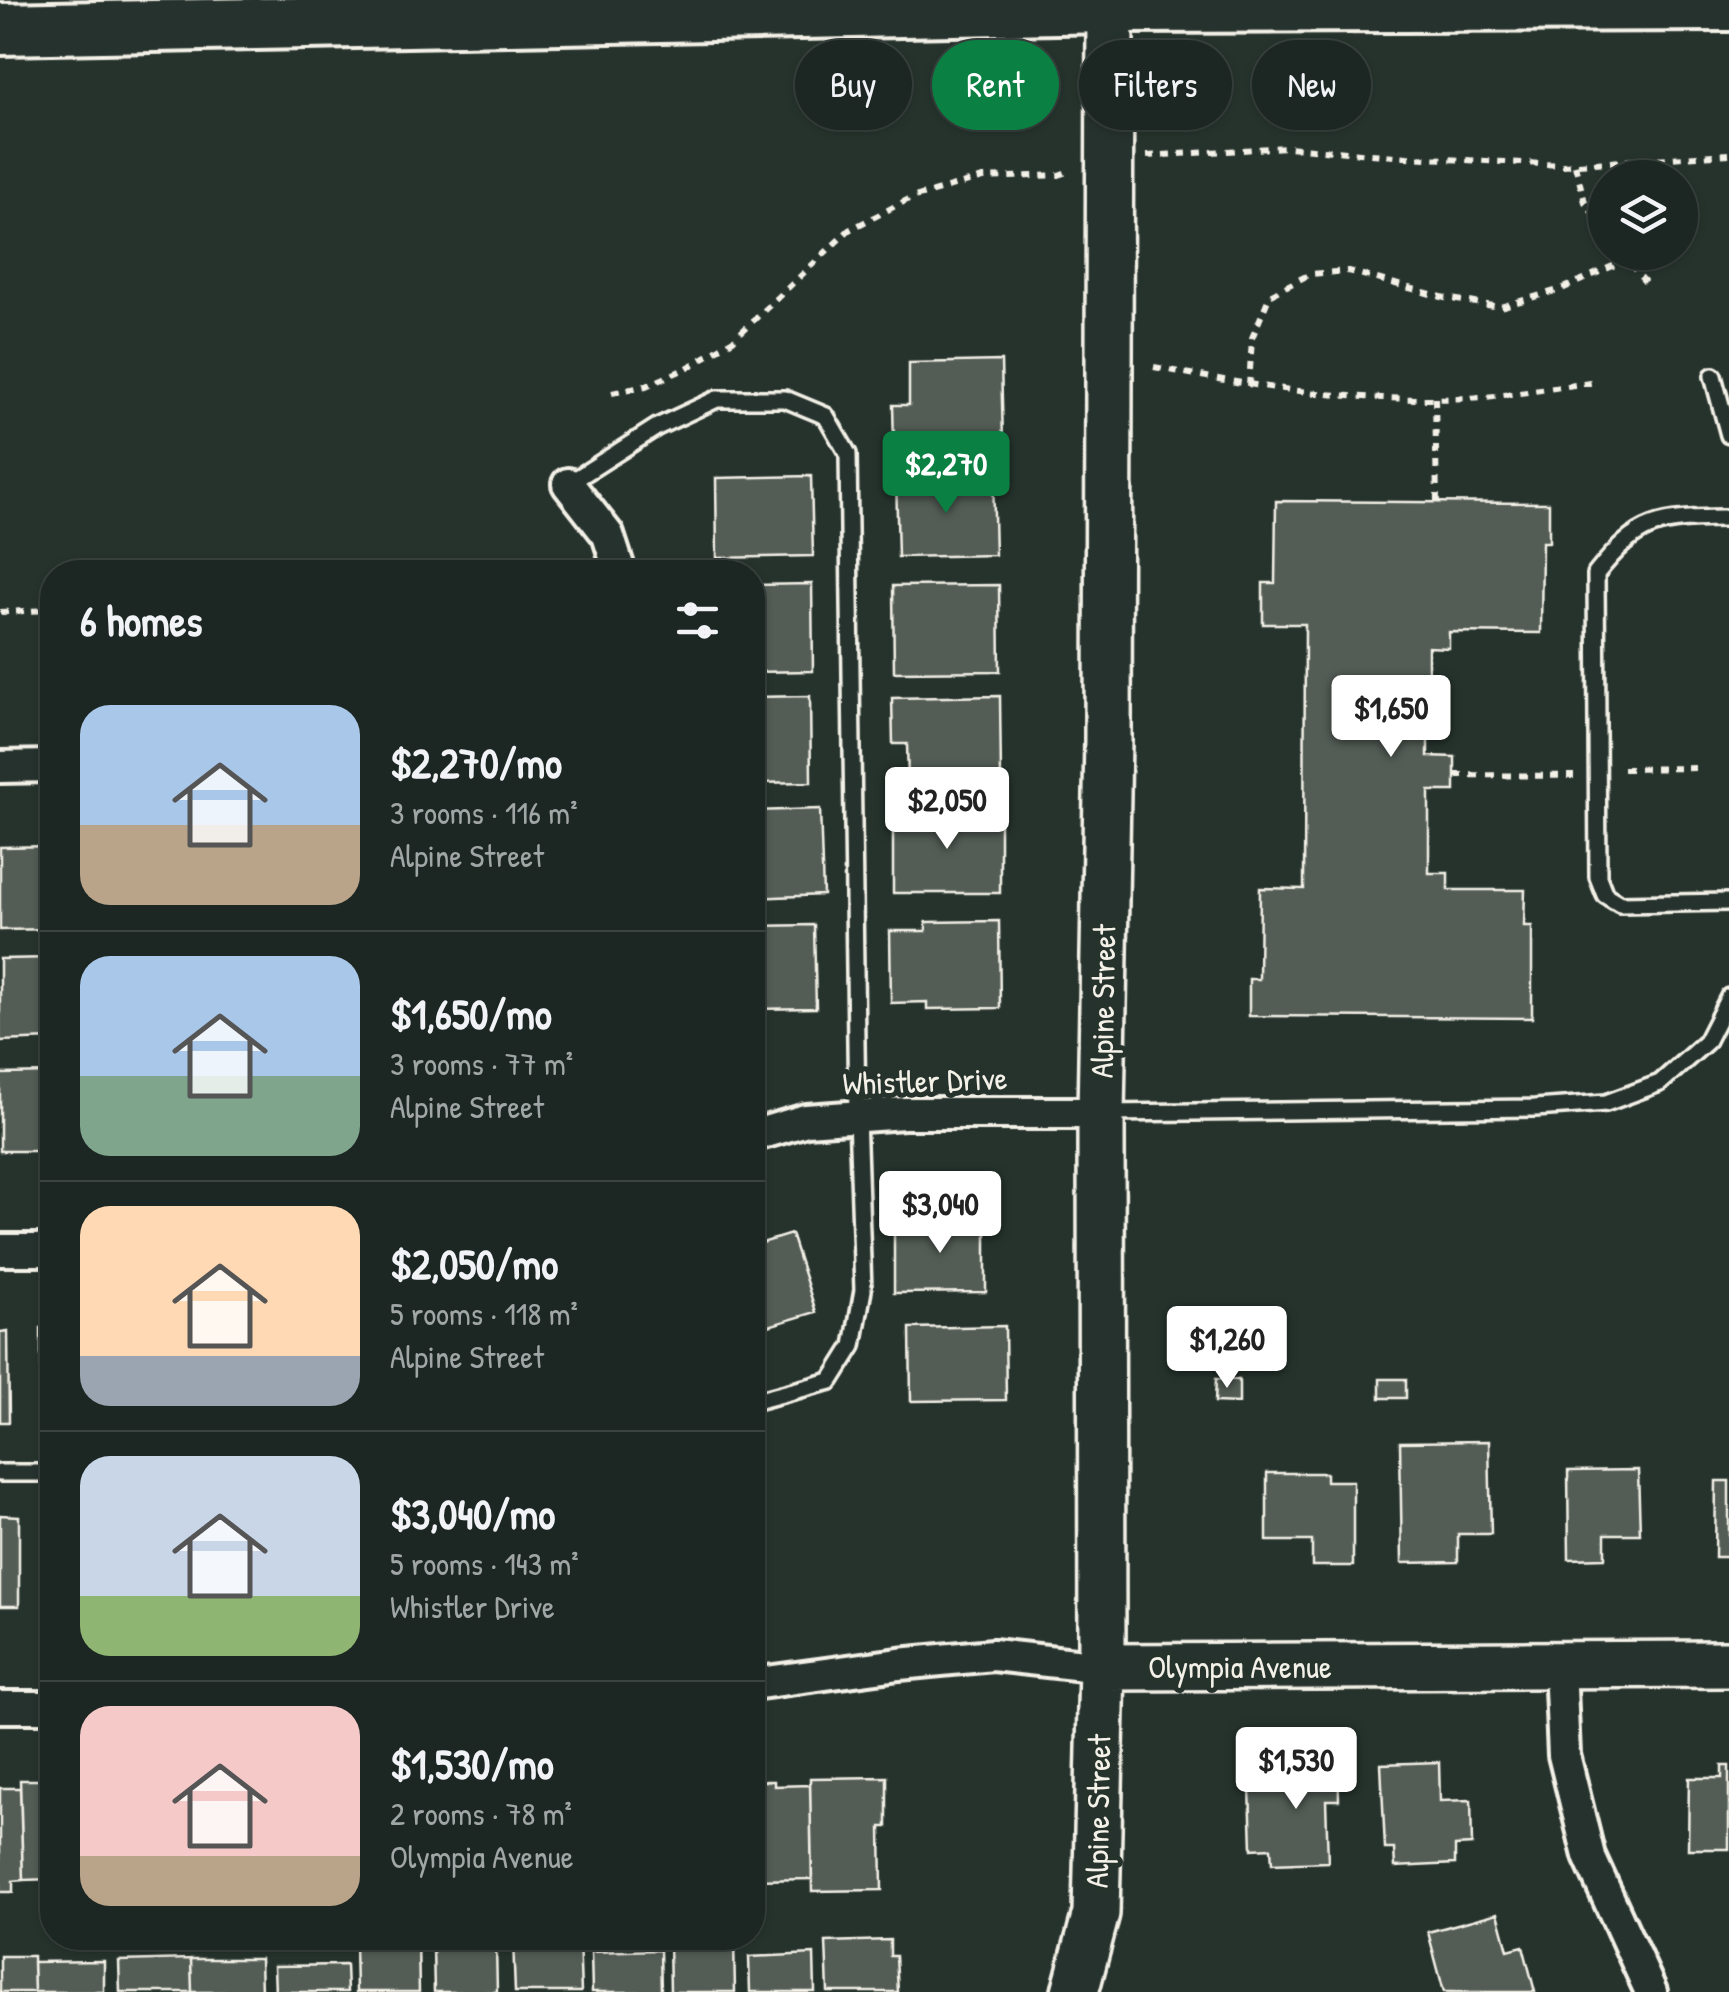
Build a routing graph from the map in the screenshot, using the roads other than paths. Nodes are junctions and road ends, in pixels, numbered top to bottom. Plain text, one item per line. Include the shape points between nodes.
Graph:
1 (1110, 4) edge
2 (1729, 5) edge
3 (0, 28) edge
4 (1713, 376) dead end
5 (1729, 435) edge
6 (568, 484) joint
7 (1729, 518) edge
8 (616, 560) edge
9 (40, 766) edge
10 (0, 767) edge
11 (1729, 902) edge
12 (1729, 996) edge
13 (1101, 1113) junction
14 (857, 1116) junction
15 (765, 1132) edge
16 (0, 1250) edge
17 (40, 1250) edge
18 (765, 1399) edge
19 (40, 1472) edge
20 (0, 1473) edge
21 (1729, 1664) edge
22 (1102, 1666) junction
23 (1560, 1666) junction
24 (765, 1682) edge
25 (40, 1706) edge
26 (0, 1707) edge
27 (1076, 1992) edge
28 (1651, 1992) edge

1 - 2 main road
1 - 3 main road
1 - 13 street, Alpine Street
4 - 5 lane
6 - 8 street via 608,536
6 - 14 lane via 656,427 717,399 785,399 826,416 848,454
7 - 11 lane via 1668,520 1637,532 1596,574 1598,877 1605,895 1620,904
9 - 10 street
12 - 13 lane via 1706,1042 1660,1084 1606,1102
13 - 14 street, Whistler Drive
13 - 22 street, Alpine Street
14 - 15 street, Whistler Drive
14 - 18 lane via 862,1290 853,1346 831,1381
16 - 17 street
19 - 20 lane
21 - 23 street, Olympia Avenue
22 - 23 street, Olympia Avenue
22 - 24 street, Olympia Avenue via 993,1655
22 - 27 street, Alpine Street via 1096,1913
23 - 28 street via 1564,1755 1589,1856
25 - 26 street

